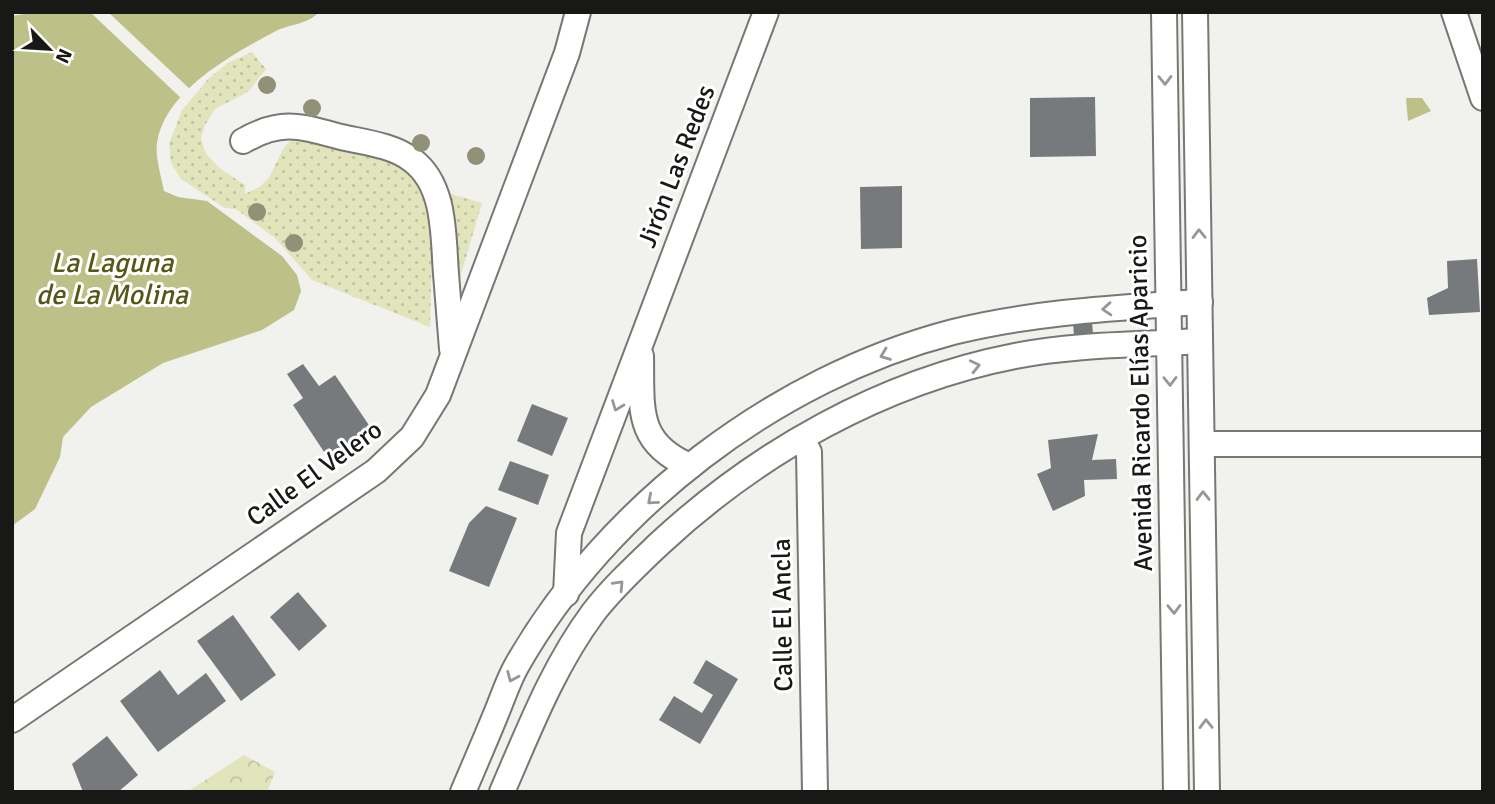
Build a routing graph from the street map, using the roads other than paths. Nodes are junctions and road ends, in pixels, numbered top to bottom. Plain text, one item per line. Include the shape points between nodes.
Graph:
1 (578, 12) edge
2 (766, 12) edge
3 (1164, 12) edge
4 (1195, 12) edge
5 (1454, 12) edge
6 (1483, 98) edge
7 (243, 141) dead end
8 (1199, 302) junction
9 (1168, 304) junction
10 (1200, 341) junction
11 (641, 342) junction
12 (1169, 343) junction
13 (452, 357) junction
14 (823, 382) junction
15 (844, 416) junction
16 (801, 439) junction
17 (722, 443) junction
18 (1202, 444) junction
19 (1483, 444) edge
20 (690, 466) junction
21 (744, 474) junction
22 (564, 593) junction
23 (594, 612) junction
24 (12, 720) edge
25 (463, 792) edge
26 (502, 792) edge
27 (814, 792) edge
28 (1177, 792) edge
29 (1207, 792) edge

1 - 13 street, Calle El Velero via 567,53
2 - 11 street, Jirón Las Redes
3 -> 9 street, Avenida Ricardo Elías Aparicio
8 -> 4 street
5 - 6 street
7 - 13 street via 264,129 308,128 394,150 424,170 442,215
8 - 9 street
8 - 10 street
9 - 12 street, Avenida Ricardo Elías Aparicio
9 -> 14 street via 1009,320 951,333
10 - 12 street
10 - 18 street
11 - 20 street, Jirón Las Redes via 644,419 662,450
11 -> 22 street, Jirón Las Redes via 569,533
15 -> 12 street via 904,388 1016,356
12 -> 28 street, Avenida Ricardo Elías Aparicio
13 - 24 street, Calle El Velero via 438,395 412,437 376,471
14 - 15 street
14 - 17 street
15 - 16 street
16 - 21 street
16 - 27 street, Calle El Ancla via 809,453
17 - 20 street
17 - 21 street
18 - 19 street
29 -> 18 street
20 -> 22 street via 631,517
23 -> 21 street via 691,514
22 - 23 street
22 -> 25 street via 516,667
23 - 26 street via 549,683

